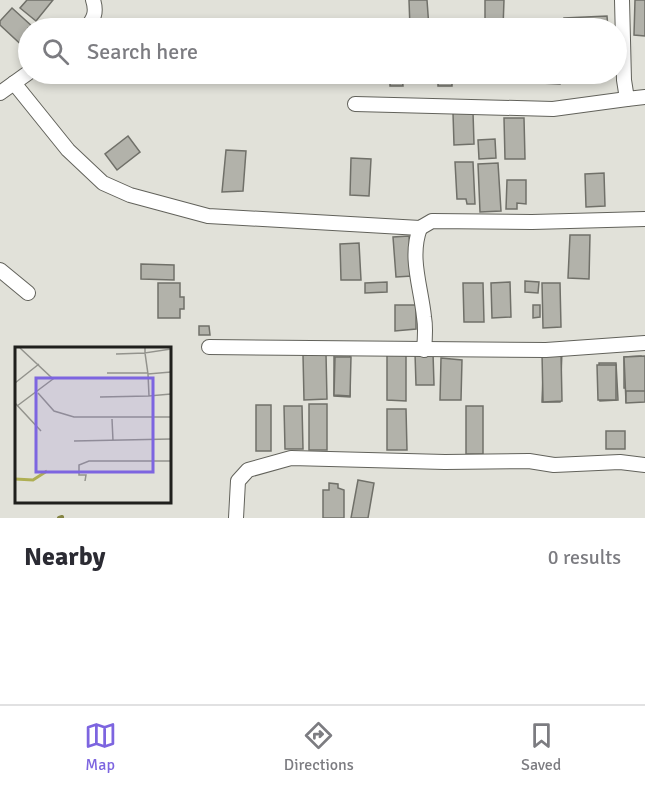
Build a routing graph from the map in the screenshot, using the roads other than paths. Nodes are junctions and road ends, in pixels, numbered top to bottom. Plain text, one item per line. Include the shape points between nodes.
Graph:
1 (622, 0) edge
2 (97, 2) edge
3 (93, 18) edge
4 (622, 18) edge
5 (18, 80) edge
6 (14, 83) junction
7 (625, 84) edge
8 (0, 93) edge
9 (645, 97) edge
10 (627, 99) junction
11 (355, 104) dead end
12 (645, 219) edge
13 (420, 228) junction
14 (0, 270) edge
15 (28, 293) dead end
16 (645, 343) edge
17 (209, 347) dead end
18 (424, 350) junction
19 (645, 465) edge
20 (236, 518) edge

1 - 4 street
2 - 3 street
5 - 6 street
6 - 8 street
6 - 13 street via 68,150 103,183 130,195 208,216
7 - 10 street
9 - 10 street
10 - 11 street via 553,109
12 - 13 street via 432,221
13 - 18 street via 414,242 414,259 425,320
14 - 15 street
16 - 18 street via 546,350
17 - 18 street
19 - 20 street via 291,458 248,470 238,481

